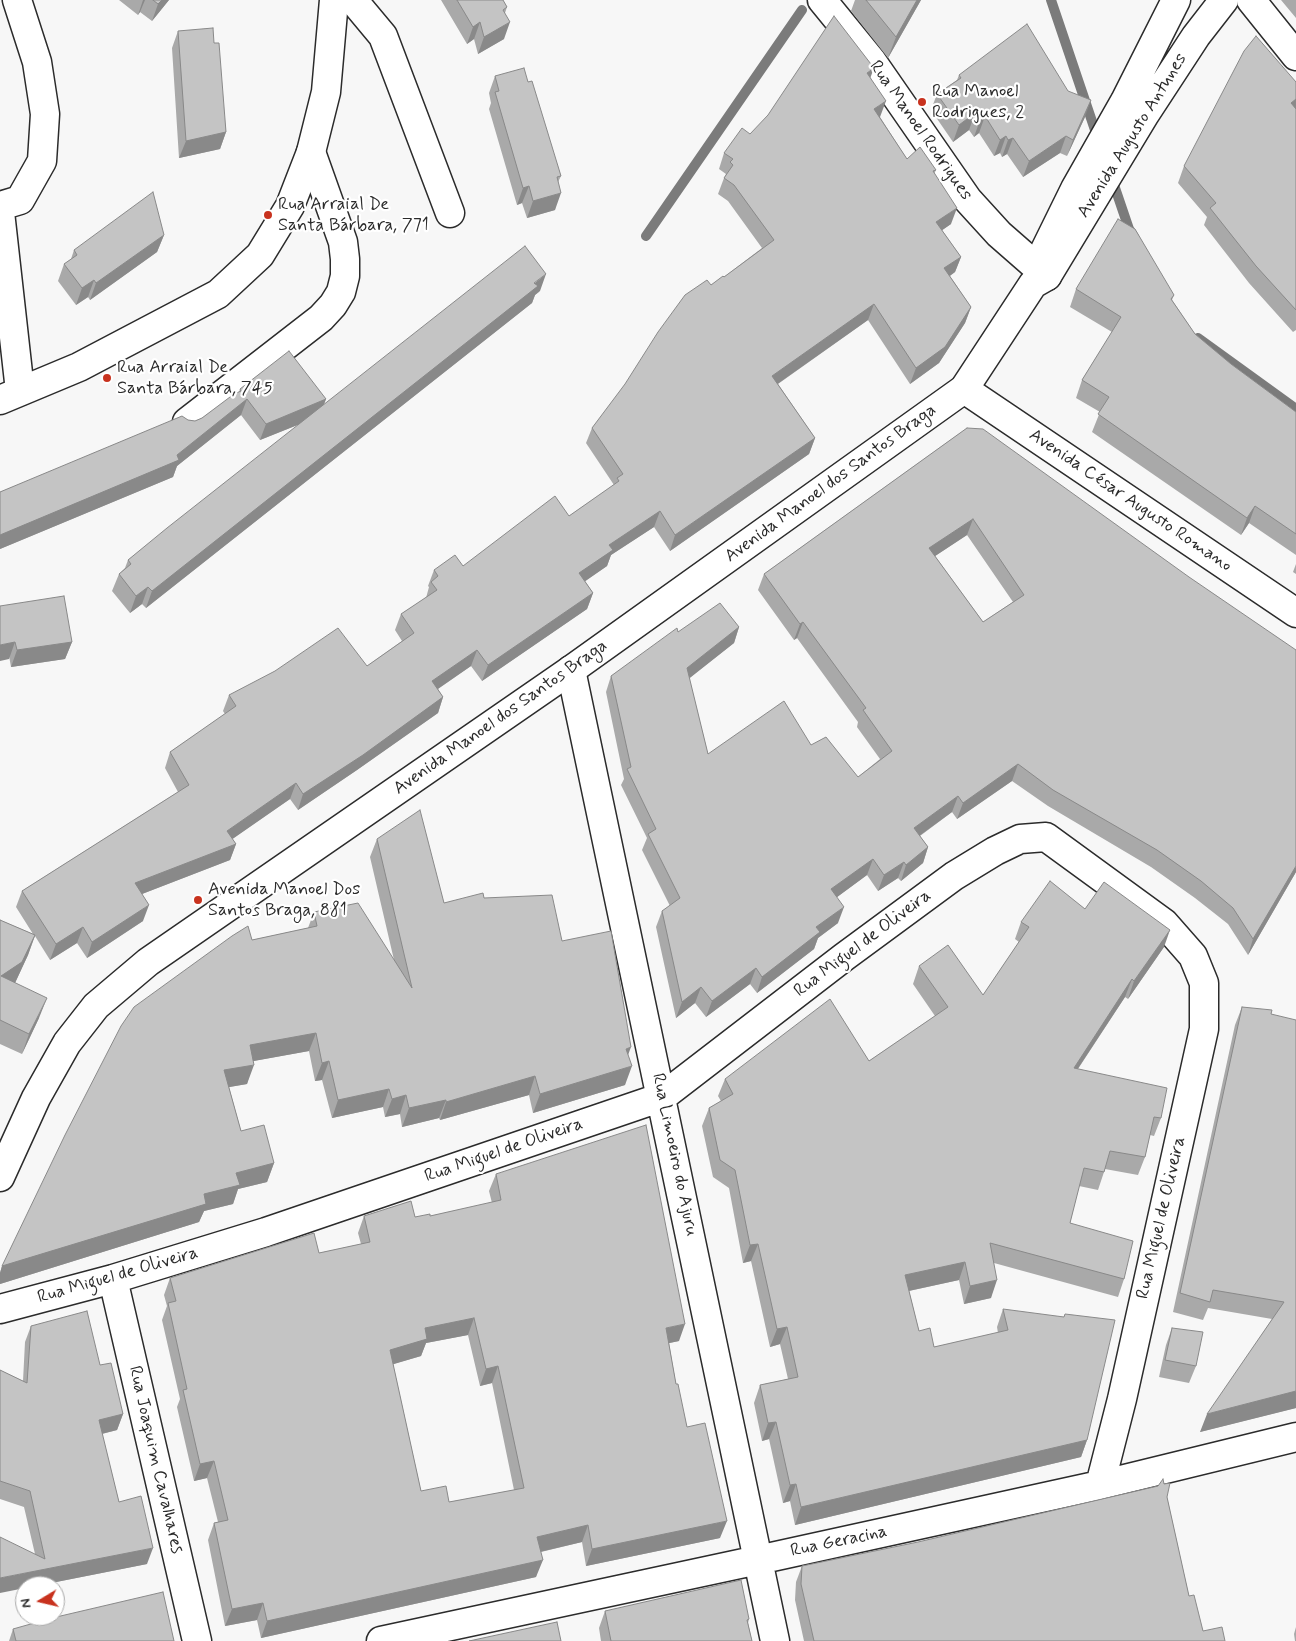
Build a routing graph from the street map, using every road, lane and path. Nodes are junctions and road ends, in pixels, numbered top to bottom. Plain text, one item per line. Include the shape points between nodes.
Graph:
1 (18, 0) edge
2 (334, 0) edge
3 (353, 0) edge
4 (822, 0) edge
5 (1176, 0) edge
6 (1224, 0) edge
7 (1251, 0) edge
8 (1296, 56) edge
9 (1135, 107) junction
10 (311, 152) junction
11 (0, 206) edge
12 (0, 212) edge
13 (450, 213) dead end
14 (1039, 276) junction
15 (964, 389) junction
16 (10, 396) edge
17 (187, 422) edge
18 (1296, 613) edge
19 (572, 670) junction
20 (662, 1097) junction
21 (0, 1177) edge
22 (113, 1278) junction
23 (0, 1310) edge
24 (1296, 1437) edge
25 (1100, 1485) junction
26 (758, 1560) junction
27 (197, 1641) edge
28 (381, 1641) edge
29 (775, 1641) edge

1 - 11 street via 37,62 45,114 42,161 20,200
2 - 10 street via 326,92
3 - 13 street via 383,36
4 - 14 street, Rua Manoel Rodrigues via 871,60 968,200
5 - 9 street, Avenida Augusto Antunes
6 - 9 street, Avenida Augusto Antunes
7 - 8 street
9 - 14 street, Avenida Augusto Antunes
10 - 16 street via 290,206 260,255 218,294 79,367
10 - 17 street via 343,242 345,259 341,292 321,318
12 - 16 street
14 - 15 street, Avenida Manoel dos Santos Braga
15 - 18 street, Avenida César Augusto Romano
15 - 19 street, Avenida Manoel dos Santos Braga
19 - 20 street, Rua Limoeiro do Ajuru
19 - 21 street, Avenida Manoel dos Santos Braga via 156,956 96,1006 67,1043 36,1098
20 - 22 street, Rua Miguel de Oliveira via 266,1232
20 - 25 street, Rua Miguel de Oliveira via 954,876 995,850 1020,839 1046,837 1164,923 1193,956 1204,983 1204,1029
20 - 26 street, Rua Limoeiro do Ajuru
22 - 23 street, Rua Miguel de Oliveira
22 - 27 street, Rua Joaquim Cavalhares
24 - 25 street, Rua Geracina
25 - 26 street, Rua Geracina
26 - 28 street, Rua Geracina
26 - 29 street, Rua Limoeiro do Ajuru

